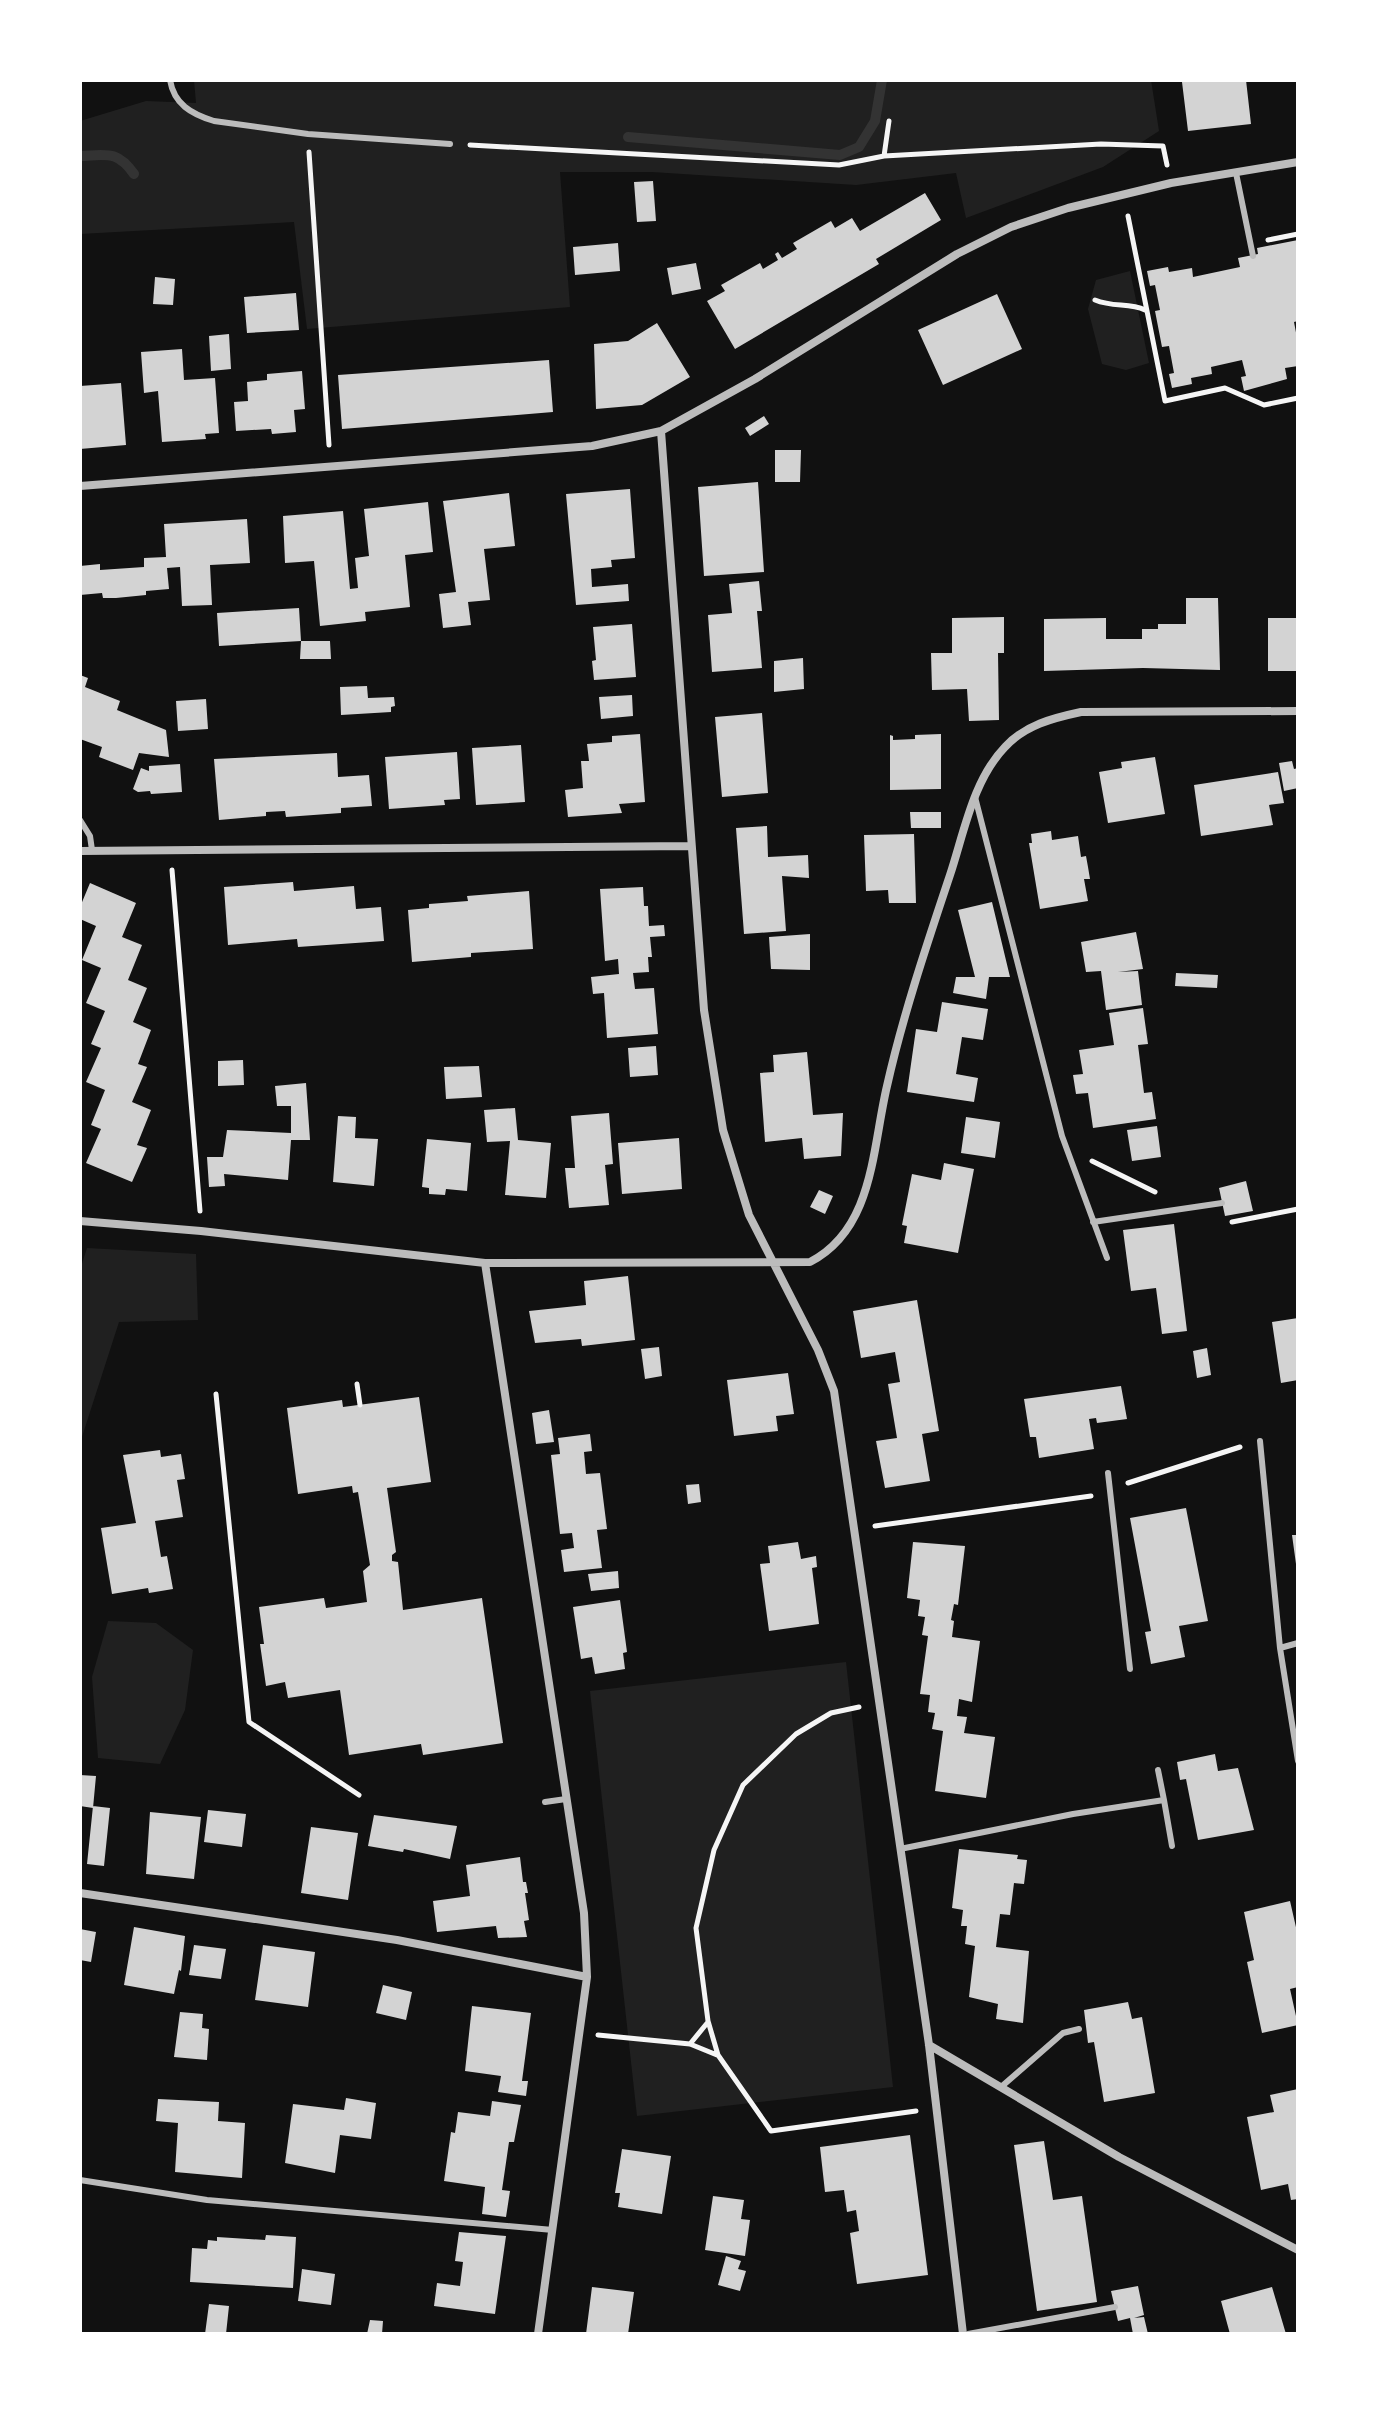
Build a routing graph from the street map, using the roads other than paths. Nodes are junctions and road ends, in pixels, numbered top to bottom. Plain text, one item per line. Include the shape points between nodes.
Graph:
1 (170, 80) edge
2 (450, 144) road end
3 (1298, 162) edge
4 (1236, 173) junction
5 (1253, 256) dead end
6 (661, 431) junction
7 (80, 486) edge
8 (1298, 711) edge
9 (975, 797) junction
10 (80, 820) edge
11 (690, 846) junction
12 (92, 850) junction
13 (80, 851) edge
14 (1222, 1203) dead end
15 (80, 1221) edge
16 (1093, 1222) junction
17 (1107, 1258) dead end
18 (485, 1263) junction
19 (772, 1263) junction
20 (1260, 1441) road end
21 (1108, 1473) dead end
22 (1298, 1643) edge
23 (1280, 1648) junction
24 (1130, 1669) dead end
25 (1298, 1761) edge
26 (1158, 1770) dead end
27 (566, 1799) junction
28 (1164, 1800) junction
29 (545, 1802) dead end
30 (1172, 1846) dead end
31 (900, 1849) junction
32 (80, 1893) edge
33 (587, 1977) junction
34 (1079, 2029) dead end
35 (929, 2045) junction
36 (1001, 2087) junction
37 (80, 2180) edge
38 (553, 2230) junction
39 (1298, 2250) edge
40 (1115, 2307) dead end
41 (538, 2334) edge
42 (966, 2334) edge

1 - 2 lane via 183,107 200,117 308,134
3 - 4 street
4 - 5 lane
4 - 6 street via 1171,183 1011,227
6 - 7 street via 592,446
6 - 11 street
8 - 9 street via 1081,712 1052,718 1026,729 1005,747
9 - 16 lane via 1062,1136
9 - 19 street via 887,1083 861,1209 836,1246 822,1256 810,1262
10 - 12 lane
11 - 12 street
11 - 19 street via 704,1010 723,1130 749,1215
12 - 13 street
14 - 16 lane
15 - 18 street
16 - 17 lane
18 - 19 street
18 - 27 street
19 - 31 street via 834,1391
20 - 23 lane
21 - 24 lane
22 - 23 lane
23 - 25 lane
26 - 28 lane
27 - 29 lane
27 - 33 street via 584,1913
28 - 30 lane
28 - 31 lane
31 - 35 street
32 - 33 street via 397,1940
33 - 38 street
34 - 36 lane via 1063,2033
35 - 36 street
35 - 42 street
36 - 39 street via 1119,2157
37 - 38 lane via 207,2200
38 - 41 street
40 - 42 lane

